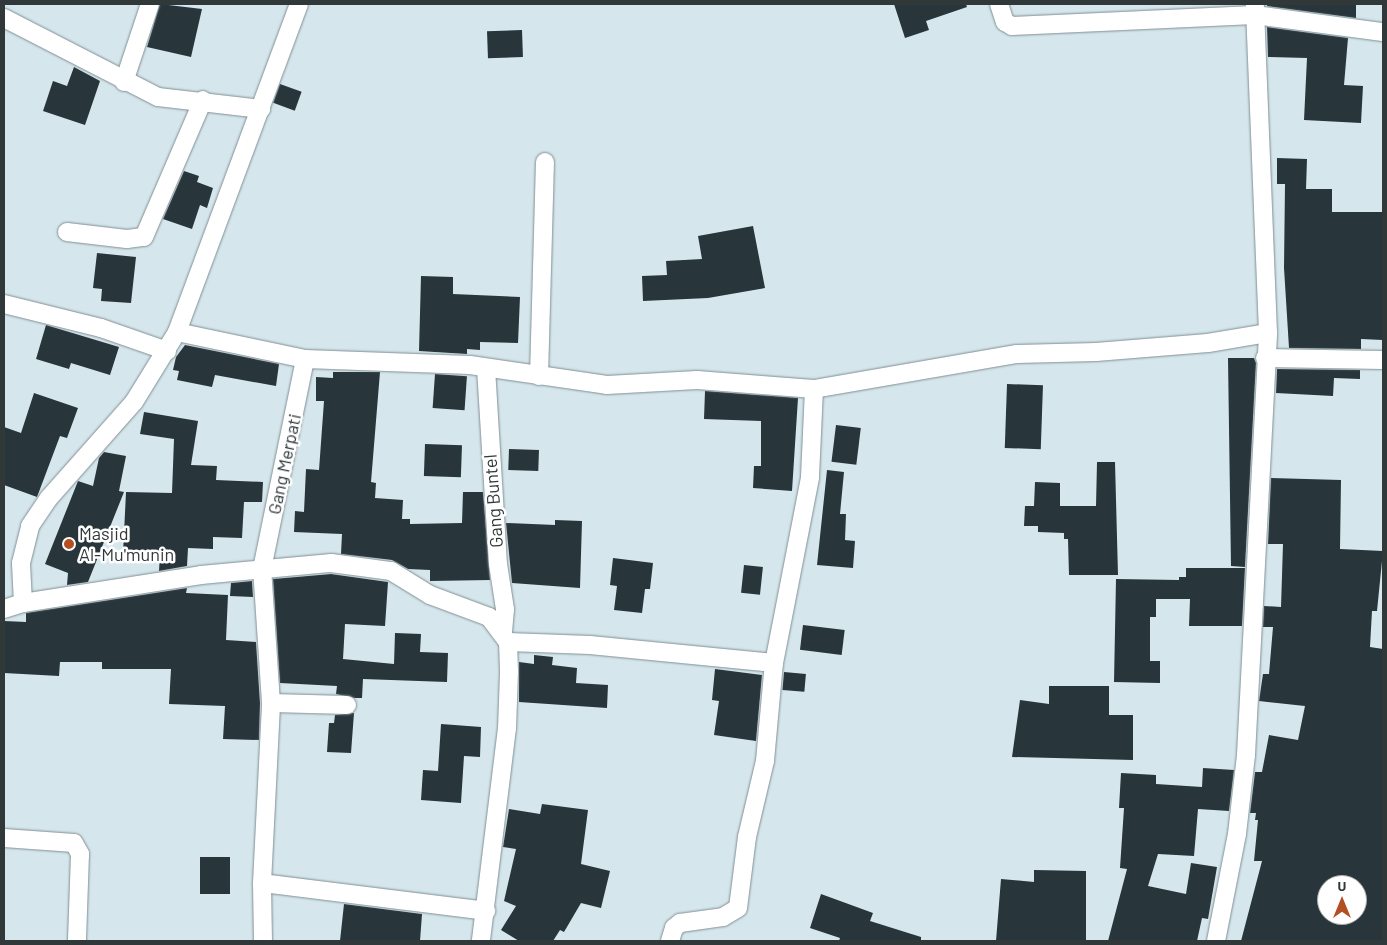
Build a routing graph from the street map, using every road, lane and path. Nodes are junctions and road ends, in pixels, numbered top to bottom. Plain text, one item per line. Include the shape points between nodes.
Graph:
1 (150, 4) edge
2 (299, 4) edge
3 (999, 4) edge
4 (1255, 10) edge
5 (1152, 11) edge
6 (4, 18) edge
7 (1383, 32) edge
8 (124, 82) junction
9 (204, 100) junction
10 (261, 109) junction
11 (545, 162) dead end
12 (67, 232) dead end
13 (4, 304) edge
14 (177, 332) junction
15 (1268, 333) junction
16 (167, 351) junction
17 (1266, 358) junction
18 (305, 359) junction
19 (1383, 360) edge
20 (486, 368) junction
21 (539, 376) junction
22 (814, 389) junction
23 (262, 570) junction
24 (23, 603) junction
25 (4, 609) edge
26 (505, 638) junction
27 (774, 663) junction
28 (271, 703) junction
29 (347, 705) dead end
30 (4, 838) edge
31 (262, 884) junction
32 (486, 911) junction
33 (77, 941) edge
34 (263, 941) edge
35 (481, 941) edge
36 (670, 941) edge
37 (1216, 941) edge

1 - 8 street
2 - 10 street
3 - 5 street via 1005,22 1012,26
4 - 5 street
4 - 7 street
4 - 15 street
6 - 8 street
8 - 9 street via 170,100
9 - 10 street
9 - 12 street via 144,237 127,239
10 - 14 street
11 - 21 street
13 - 16 street via 101,328
14 - 16 street
14 - 18 street
15 - 17 street
15 - 22 street via 1208,344 1017,354
16 - 24 street via 134,402 49,498 30,526 21,563
17 - 19 street
17 - 37 street via 1246,755 1237,834
18 - 20 street
18 - 23 street, Gang Merpati
20 - 21 street
20 - 26 street, Gang Buntel
21 - 22 street via 606,385 697,380
22 - 27 street via 810,477
23 - 24 street via 200,575
23 - 26 street via 331,563 392,571 430,595 489,617
23 - 28 street, Gang Merpati
24 - 25 street
26 - 27 street
26 - 32 street, Gang Buntel via 507,728
27 - 36 street via 765,760 746,837 738,908 723,917 680,924 674,928
28 - 29 street
28 - 31 street, Gang Merpati
30 - 33 street via 74,844 80,854
31 - 32 street
31 - 34 street, Gang Merpati
32 - 35 street, Gang Buntel

